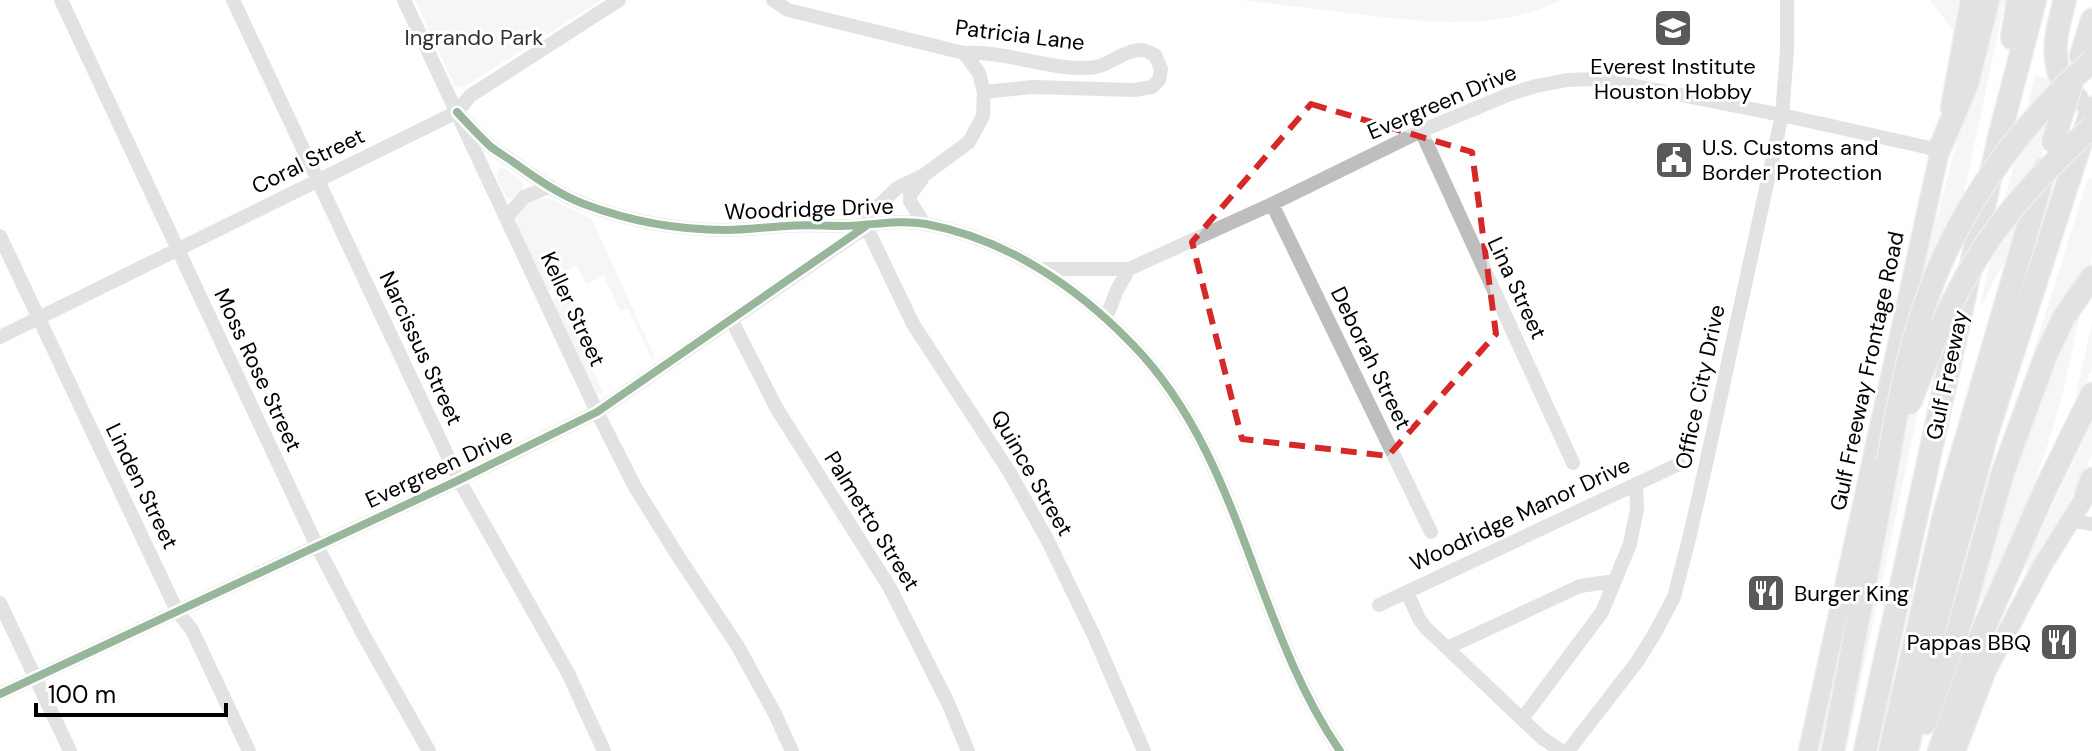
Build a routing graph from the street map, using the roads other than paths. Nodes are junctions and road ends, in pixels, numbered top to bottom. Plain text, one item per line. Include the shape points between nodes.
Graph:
1 (61, 0) edge
2 (233, 0) edge
3 (404, 0) edge
4 (619, 0) edge
5 (773, 0) edge
6 (1787, 0) edge
7 (1970, 0) edge
8 (1988, 0) edge
9 (2018, 0) edge
10 (2035, 0) edge
11 (2065, 0) edge
12 (2092, 20) edge
13 (964, 53) junction
14 (2086, 58) edge
15 (984, 92) junction
16 (2092, 107) edge
17 (457, 112) junction
18 (1782, 115) junction
19 (2092, 127) edge
20 (1421, 131) junction
21 (1999, 138) junction
22 (1939, 150) junction
23 (924, 175) junction
24 (318, 181) junction
25 (550, 186) junction
26 (1272, 204) junction
27 (506, 218) junction
28 (924, 224) junction
29 (866, 226) junction
30 (0, 236) edge
31 (177, 249) junction
32 (1043, 269) junction
33 (1129, 269) junction
34 (2092, 277) edge
35 (38, 318) junction
36 (1106, 318) junction
37 (731, 319) junction
38 (0, 337) edge
39 (2092, 394) edge
40 (597, 412) junction
41 (1888, 461) junction
42 (1573, 463) dead end
43 (1679, 464) dead end
44 (459, 480) junction
45 (1636, 484) junction
46 (2090, 487) edge
47 (2070, 520) junction
48 (2092, 524) edge
49 (1431, 532) dead end
50 (317, 546) junction
51 (1615, 581) junction
52 (1407, 592) junction
53 (0, 603) edge
54 (1379, 605) dead end
55 (177, 611) junction
56 (1447, 648) junction
57 (35, 678) junction
58 (0, 694) edge
59 (1522, 719) junction
60 (70, 751) edge
61 (249, 751) edge
62 (429, 751) edge
63 (604, 751) edge
64 (792, 751) edge
65 (968, 751) edge
66 (1144, 751) edge
67 (1340, 751) edge
68 (1565, 751) edge
69 (1808, 751) edge
70 (1833, 751) edge
71 (1865, 751) edge
72 (1890, 751) edge
73 (1907, 751) edge
74 (1915, 751) edge
75 (1939, 751) edge
76 (1956, 751) edge

1 - 31 street, Moss Rose Street
2 - 24 street, Narcissus Street
3 - 17 street, Keller Street
4 - 17 street, Coral Street via 470,96
5 - 13 street, Patricia Lane via 788,10
6 - 18 street, Office City Drive
7 - 22 main road, Gulf Freeway Frontage Road
8 - 22 highway via 1967,84
9 - 21 highway
10 - 21 highway, Gulf Freeway
11 - 16 highway via 2055,48 2057,71 2067,90
12 - 14 highway, Gulf Freeway
13 - 15 street via 979,73
13 - 15 street, Patricia Lane via 1097,67 1143,50 1155,55 1161,69 1152,87 1134,90 1033,87
14 - 41 highway, bridge via 2018,137 1951,242 1921,316
14 - 72 highway, Gulf Freeway, bridge via 2053,142 1944,515
15 - 23 street via 983,116 969,142
16 - 73 highway, bridge via 1987,433
17 - 24 street, Coral Street
17 - 25 street, Woodridge Drive via 492,147
17 - 27 street, Keller Street
18 - 20 street, Evergreen Drive via 1621,83 1567,80 1510,94
18 - 22 street, Evergreen Drive
18 - 68 street, Office City Drive via 1674,597 1637,662
19 - 41 highway, bridge via 1988,241 1935,340
20 - 26 street, Evergreen Drive
20 - 42 street, Lina Street
21 - 71 highway, Gulf Freeway
22 - 69 main road, Gulf Freeway Frontage Road
23 - 28 street via 910,201
23 - 29 street via 897,188 870,214
24 - 31 street, Coral Street
24 - 44 street, Narcissus Street
25 - 27 street via 524,197
25 - 29 street, Woodridge Drive via 630,219 678,227
26 - 33 street, Evergreen Drive
26 - 49 street, Deborah Street
27 - 40 street, Keller Street
28 - 29 street, Woodridge Drive
28 - 32 street, Woodridge Drive via 1012,252
29 - 37 street, Evergreen Drive
29 - 66 street, Quince Street via 913,324 1048,541
30 - 35 street, Linden Street
31 - 35 street, Coral Street
31 - 50 street, Moss Rose Street
32 - 33 street
32 - 36 street, Woodridge Drive
33 - 36 street
34 - 74 highway via 2046,355 2003,472 1958,630
35 - 38 street, Coral Street
35 - 55 street, Linden Street
36 - 67 street, Woodridge Drive via 1158,372 1206,447 1297,673
37 - 40 street, Evergreen Drive
37 - 65 street, Palmetto Street via 777,409 890,588
39 - 75 highway via 1980,637
40 - 44 street, Evergreen Drive
40 - 64 street, Keller Street via 635,487 737,645
41 - 70 highway
43 - 45 street, Woodridge Manor Drive
44 - 50 street, Evergreen Drive
44 - 63 street, Narcissus Street via 568,673
45 - 51 street via 1630,544
45 - 52 street, Woodridge Manor Drive
46 - 47 main road
47 - 48 street
47 - 76 main road via 1987,670
50 - 55 street, Evergreen Drive
50 - 62 street, Moss Rose Street
51 - 56 street via 1580,586
51 - 59 street via 1602,612
52 - 54 street, Woodridge Manor Drive
52 - 56 street via 1426,628
53 - 57 street
55 - 57 street, Evergreen Drive
55 - 61 street, Linden Street via 192,630
56 - 59 street
57 - 58 street, Evergreen Drive
57 - 60 street
59 - 68 street

